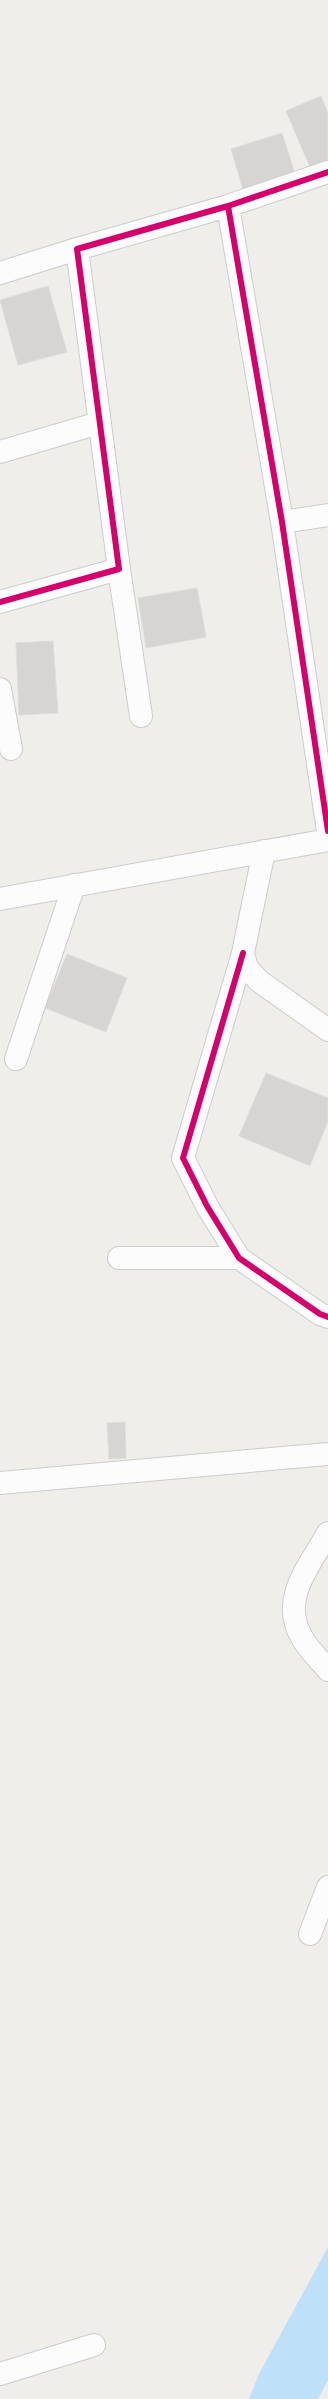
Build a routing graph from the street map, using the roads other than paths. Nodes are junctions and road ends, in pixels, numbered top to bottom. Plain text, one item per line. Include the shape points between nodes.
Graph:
1 (328, 172) edge
2 (228, 206) junction
3 (77, 249) junction
4 (0, 273) edge
5 (99, 423) junction
6 (0, 452) edge
7 (328, 515) edge
8 (282, 522) junction
9 (119, 569) junction
10 (0, 602) edge
11 (0, 689) edge
12 (141, 716) dead end
13 (11, 749) dead end
14 (328, 831) edge
15 (328, 840) edge
16 (264, 851) junction
17 (74, 886) junction
18 (0, 899) edge
19 (243, 953) junction
20 (328, 1030) edge
21 (16, 1059) dead end
22 (119, 1258) dead end
23 (239, 1258) junction
24 (328, 1317) edge
25 (328, 1454) edge
26 (0, 1483) edge
27 (328, 1532) edge
28 (328, 1670) edge
29 (328, 1886) edge
30 (310, 1934) dead end
31 (94, 2345) dead end
32 (0, 2374) edge

1 - 2 street
2 - 3 street
2 - 8 street
3 - 4 street
3 - 5 street
5 - 6 street
5 - 9 street
7 - 8 street
8 - 14 street
9 - 10 street
9 - 12 street
11 - 13 street
15 - 16 street
16 - 17 street
16 - 19 street
17 - 18 street
17 - 21 street
19 - 20 street via 248,968 260,981
19 - 23 street via 183,1158 207,1206
22 - 23 street
23 - 24 street
25 - 26 street
27 - 28 street via 295,1591 293,1613 301,1637
29 - 30 street
31 - 32 street

